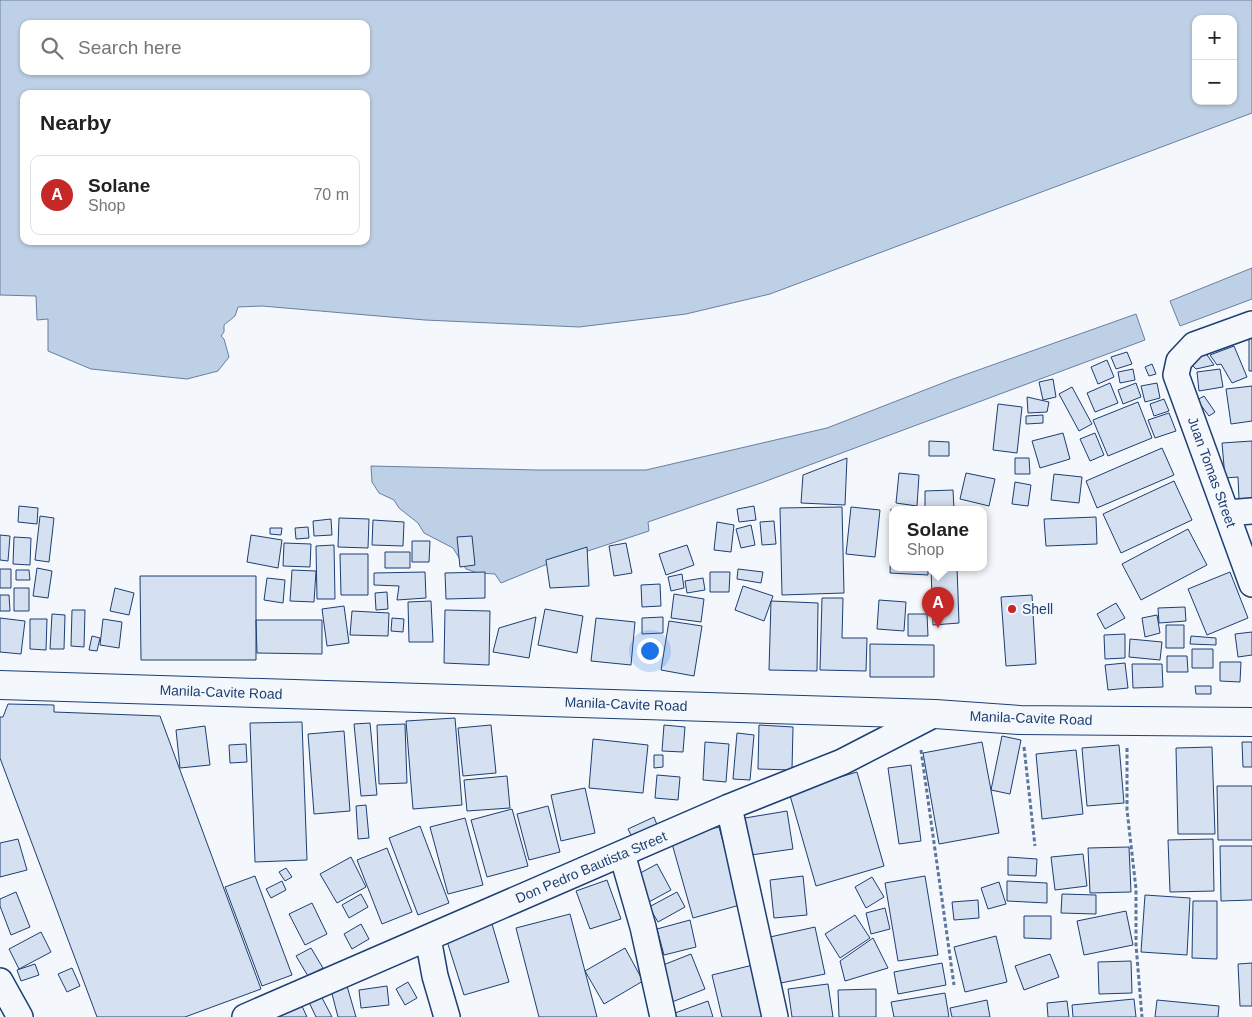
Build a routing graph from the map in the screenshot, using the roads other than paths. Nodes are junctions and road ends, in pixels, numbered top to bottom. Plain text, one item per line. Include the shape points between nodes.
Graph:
1 (1252, 324) edge
2 (1252, 511) edge
3 (1227, 514) junction
4 (1252, 584) edge
5 (0, 685) edge
6 (927, 718) junction
7 (1252, 722) edge
8 (728, 807) junction
9 (622, 854) junction
10 (428, 938) junction
11 (0, 982) edge
12 (20, 1017) edge
13 (245, 1017) edge
14 (447, 1017) edge
15 (662, 1017) edge
16 (775, 1017) edge

1 - 3 street, Juan Tomas Street via 1194,345 1179,361 1176,375
2 - 3 street
3 - 4 street, Juan Tomas Street
5 - 6 main road, Manila-Cavite Road
6 - 7 main road, Manila-Cavite Road
6 - 8 street, Don Pedro Bautista Street via 842,762
8 - 9 street, Don Pedro Bautista Street
8 - 16 street
9 - 10 street, Don Pedro Bautista Street
9 - 15 street via 643,927
10 - 13 street, Don Pedro Bautista Street
10 - 14 street
11 - 12 street

